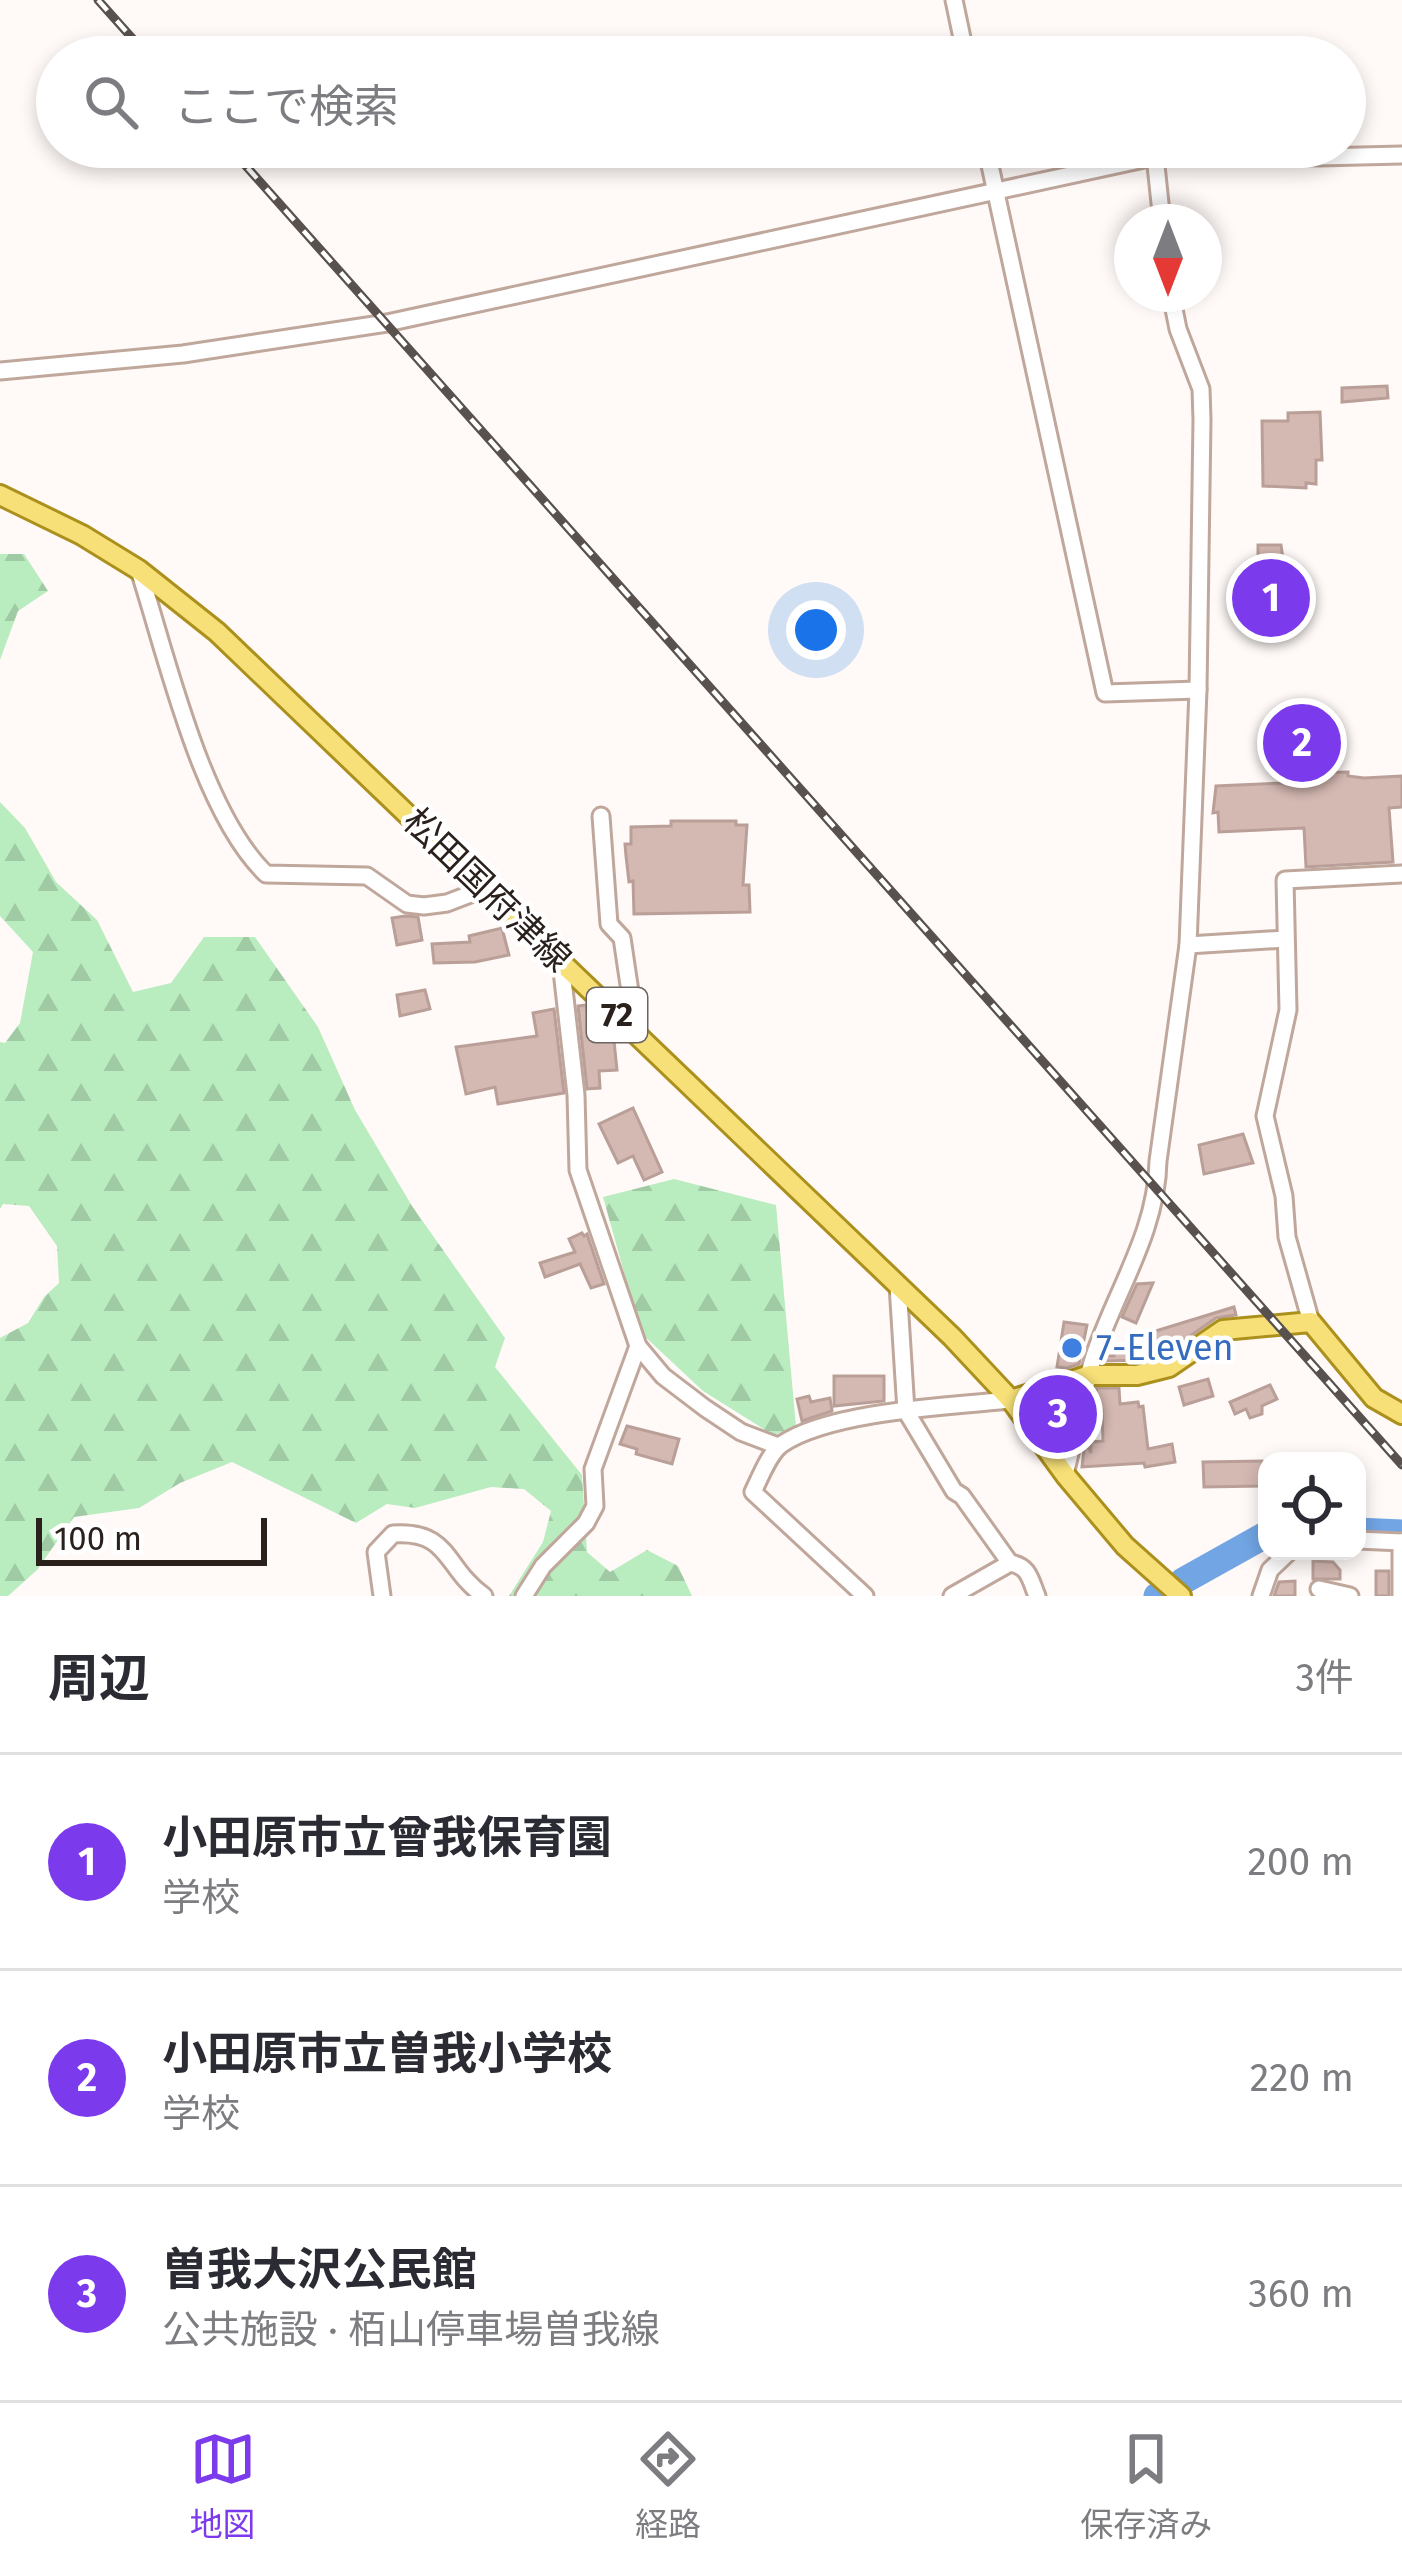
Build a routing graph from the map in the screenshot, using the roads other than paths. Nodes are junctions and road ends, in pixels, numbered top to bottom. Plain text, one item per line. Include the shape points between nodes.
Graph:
1 (954, 0) edge
2 (962, 36) edge
3 (1402, 155) edge
4 (1366, 156) edge
5 (990, 168) edge
6 (1099, 168) edge
7 (1156, 168) edge
8 (995, 190) junction
9 (1160, 204) edge
10 (1176, 312) edge
11 (0, 371) edge
12 (0, 495) edge
13 (140, 570) junction
14 (1198, 690) junction
15 (601, 816) dead end
16 (1402, 874) edge
17 (486, 888) junction
18 (1285, 939) junction
19 (1188, 945) junction
20 (561, 962) junction
21 (623, 1020) junction
22 (898, 1285) junction
23 (1311, 1322) junction
24 (638, 1346) junction
25 (1090, 1376) junction
26 (1011, 1400) junction
27 (906, 1412) junction
28 (1402, 1414) edge
29 (778, 1446) junction
30 (1065, 1474) junction
31 (1366, 1540) edge
32 (1402, 1542) edge
33 (1281, 1560) edge
34 (1010, 1563) junction
35 (1319, 1589) dead end
36 (382, 1596) edge
37 (484, 1596) edge
38 (524, 1596) edge
39 (865, 1596) edge
40 (952, 1596) edge
41 (1037, 1596) edge
42 (1181, 1596) edge
43 (1261, 1596) edge
44 (1350, 1596) edge
45 (1401, 1596) edge

1 - 2 street
3 - 4 street
5 - 8 street
6 - 8 street
7 - 9 street
8 - 11 street via 386,323
8 - 14 street via 1105,693
10 - 14 street via 1203,399
12 - 13 main road, 松田国府津線 / 72
13 - 17 main road, 松田国府津線 / 72 via 217,632
13 - 17 street via 205,770 244,852 266,874 367,877 424,906
14 - 19 street
15 - 21 street via 609,924 622,938 632,1005
16 - 18 street via 1285,880
17 - 20 main road, 松田国府津線 / 72
18 - 19 street
18 - 23 street via 1288,1010 1264,1116
19 - 25 street via 1157,1191
20 - 21 main road, 松田国府津線 / 72
20 - 24 street via 578,1170
21 - 22 main road, 松田国府津線 / 72
22 - 26 main road, 松田国府津線 / 72
22 - 27 street
23 - 25 main road via 1223,1330 1169,1367
23 - 28 main road via 1374,1398
24 - 29 street via 705,1408
24 - 38 street via 593,1469 595,1506
25 - 26 main road
25 - 30 street
26 - 27 street
26 - 30 main road, 松田国府津線 / 72
27 - 29 street via 823,1426
27 - 34 street
29 - 39 street via 753,1492
30 - 42 main road, 松田国府津線 / 72 via 1125,1546
31 - 32 street
32 - 45 street
33 - 43 street
34 - 40 street
34 - 41 street via 1028,1571
35 - 44 street
36 - 37 street via 376,1552 404,1533 434,1538

